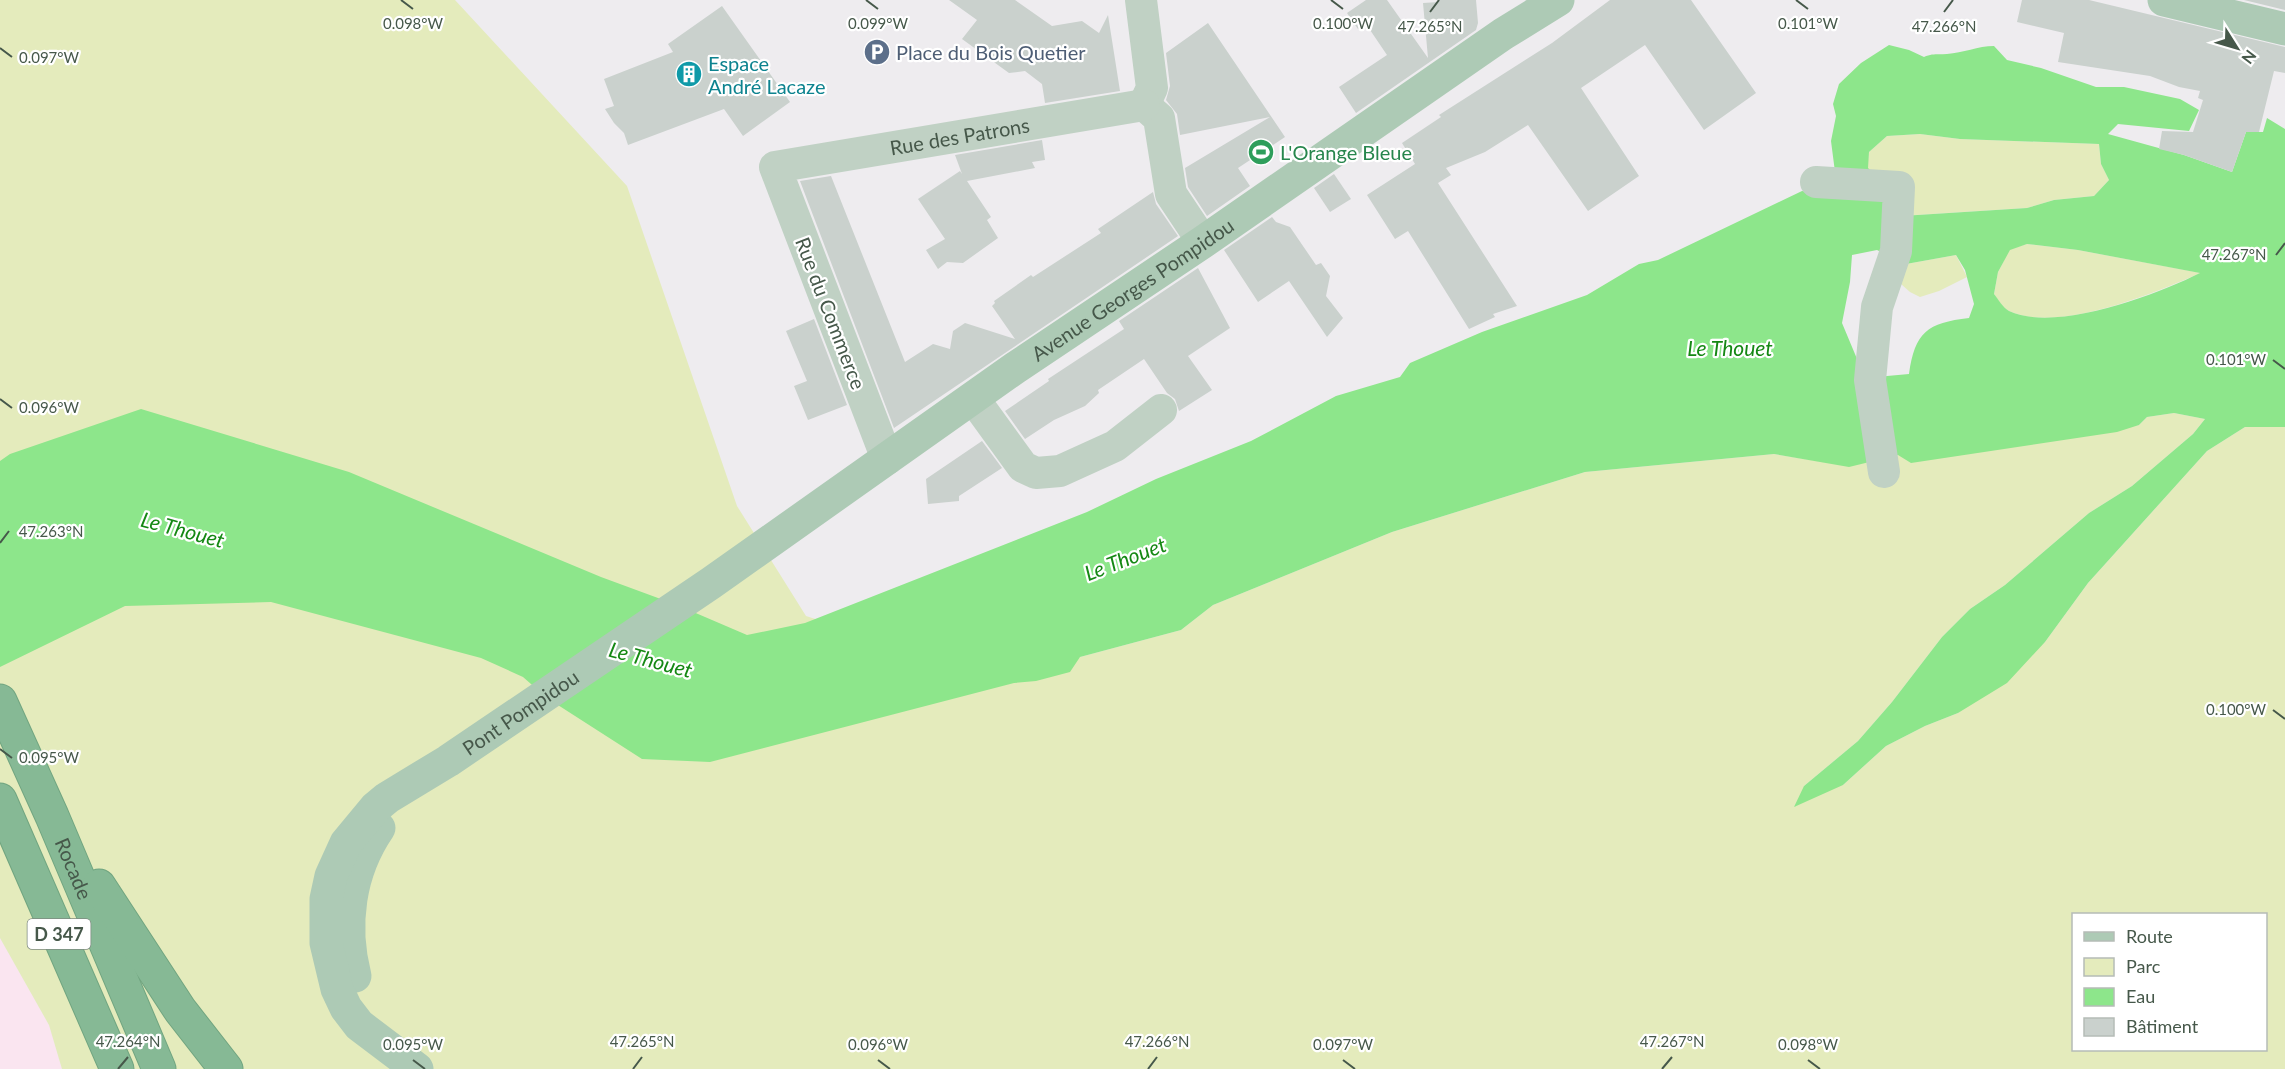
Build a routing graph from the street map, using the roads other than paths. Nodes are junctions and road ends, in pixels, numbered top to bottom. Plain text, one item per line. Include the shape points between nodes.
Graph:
1 (1141, 0) edge
2 (1558, 0) edge
3 (2178, 2) edge
4 (2285, 29) edge
5 (1144, 105) junction
6 (775, 167) joint
7 (1816, 182) dead end
8 (1203, 242) junction
9 (973, 398) junction
10 (1161, 410) dead end
11 (887, 459) junction
12 (1884, 472) dead end
13 (711, 583) joint
14 (0, 701) edge
15 (0, 800) edge
16 (52, 816) junction
17 (406, 1061) edge
18 (117, 1069) edge
19 (159, 1069) edge
20 (226, 1069) edge

1 - 5 street via 1152,88
2 - 8 main road, Avenue Georges Pompidou
3 - 4 main road
5 - 6 street, Rue des Patrons
5 - 8 street via 1159,118 1171,194
6 - 11 street, Rue du Commerce
7 - 12 street via 1899,187 1896,251 1877,307 1870,380
8 - 9 main road, Avenue Georges Pompidou
9 - 10 street via 1023,466 1036,473 1060,471 1115,446
9 - 11 main road, Avenue Georges Pompidou
11 - 13 main road, Avenue Georges Pompidou
13 - 17 main road, Pont Pompidou via 441,765 383,823 366,850 353,884 348,941 363,999
14 - 16 highway, Rocade / D 347
15 - 18 highway, D 347
16 - 19 highway, Rocade / D 347
16 - 20 highway via 180,1010

